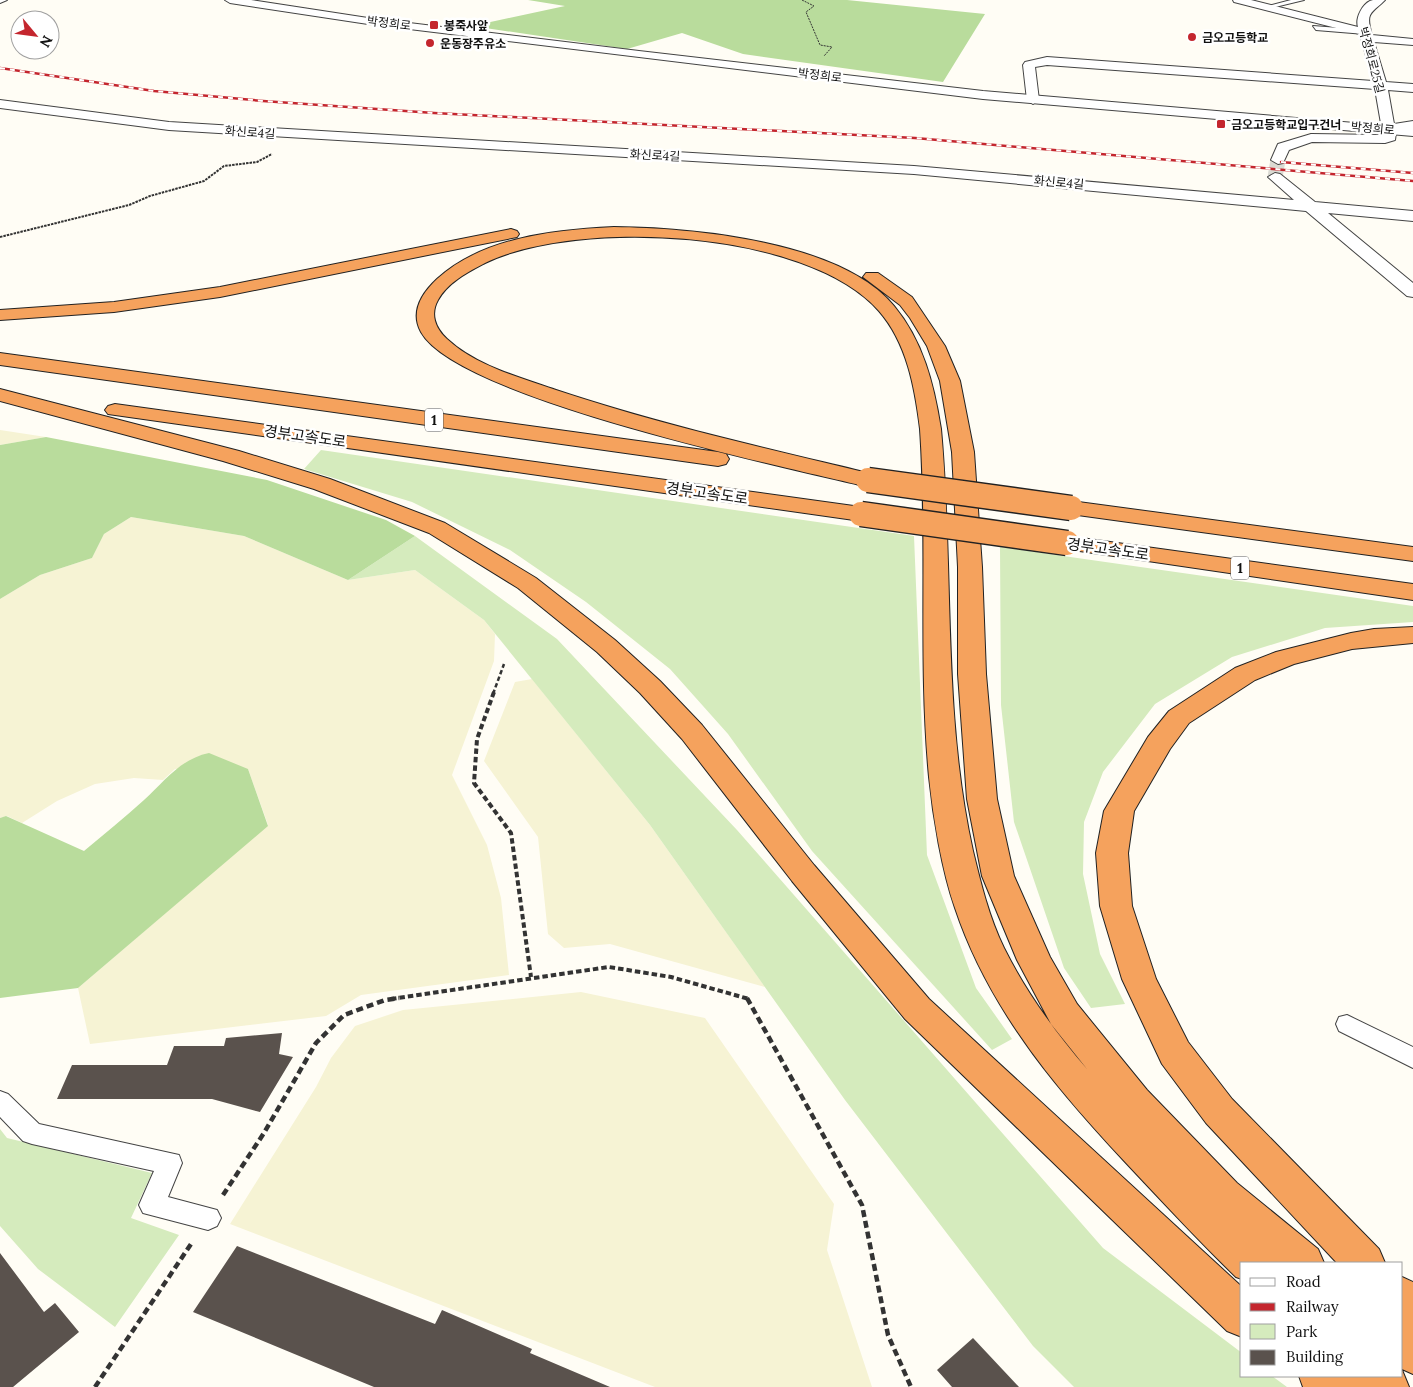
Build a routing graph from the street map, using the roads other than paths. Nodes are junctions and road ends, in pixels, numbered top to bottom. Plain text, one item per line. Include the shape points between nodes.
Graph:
1 (230, 0) edge
2 (1238, 0) edge
3 (1300, 0) edge
4 (1380, 0) edge
5 (1267, 8) junction
6 (1316, 28) dead end
7 (1366, 35) junction
8 (1413, 42) edge
9 (1381, 86) junction
10 (1413, 88) edge
11 (1033, 100) junction
12 (0, 104) edge
13 (1413, 125) edge
14 (1388, 129) junction
15 (1413, 132) edge
16 (1278, 160) tunnel mouth
17 (1276, 177) dead end
18 (1310, 205) junction
19 (1413, 216) edge
20 (1413, 292) edge
21 (0, 315) edge
22 (0, 360) edge
23 (0, 394) edge
24 (868, 480) junction
25 (1413, 554) edge
26 (1413, 592) edge
27 (1413, 635) edge
28 (1347, 1024) dead end
29 (1413, 1058) edge
30 (0, 1102) edge
31 (208, 1218) road end
32 (1250, 1262) edge
33 (1302, 1262) edge
34 (1363, 1262) edge
35 (1403, 1299) edge
36 (1413, 1307) edge
37 (1240, 1314) edge
38 (1322, 1377) edge
39 (1375, 1377) edge
40 (1337, 1387) edge
41 (1387, 1387) edge

1 - 11 street, 박정희로 via 639,55
2 - 5 street
3 - 5 lane
4 - 7 street, 박정희로25길 via 1364,13 1362,22
5 - 7 street
6 - 7 lane
7 - 8 street
7 - 9 street, 박정희로25길
9 - 10 street
9 - 11 street via 1047,62 1029,65
9 - 14 street, 박정희로25길
11 - 14 street, 박정희로
12 - 18 street, 화신로4길 via 159,125 914,170
13 - 14 street
14 - 15 street, 박정희로
14 - 16 street via 1390,137 1385,139 1311,138 1283,147
17 - 18 street
18 - 19 street, 화신로4길
18 - 20 street
21 - 33 highway via 169,300 514,233 626,225 696,228 766,238 830,257 890,288 918,316 936,346 950,381 963,452 972,674 982,799 998,876 1034,960 1064,1014 1134,1101 1223,1196
22 - 24 highway, 1
23 - 26 highway, 경부고속도로 / 1, bridge
23 - 37 highway via 322,484 437,528 536,589 650,686 692,732 803,873 917,1008
24 - 25 highway, 1, bridge
24 - 32 highway via 636,423 500,377 472,364 434,338 426,328 426,306 440,284 494,253 570,235 640,232 716,238 786,253 829,270 860,287 886,308 907,341 923,381 931,436 940,712 948,808 970,906 999,975 1040,1039 1091,1103
27 - 34 highway via 1351,641 1285,658 1245,674 1179,717 1158,744 1119,811 1112,853 1116,906 1139,979 1175,1053 1219,1111
28 - 29 lane
30 - 31 lane via 32,1133 170,1162 152,1205
35 - 36 highway
38 - 40 highway
39 - 41 highway

